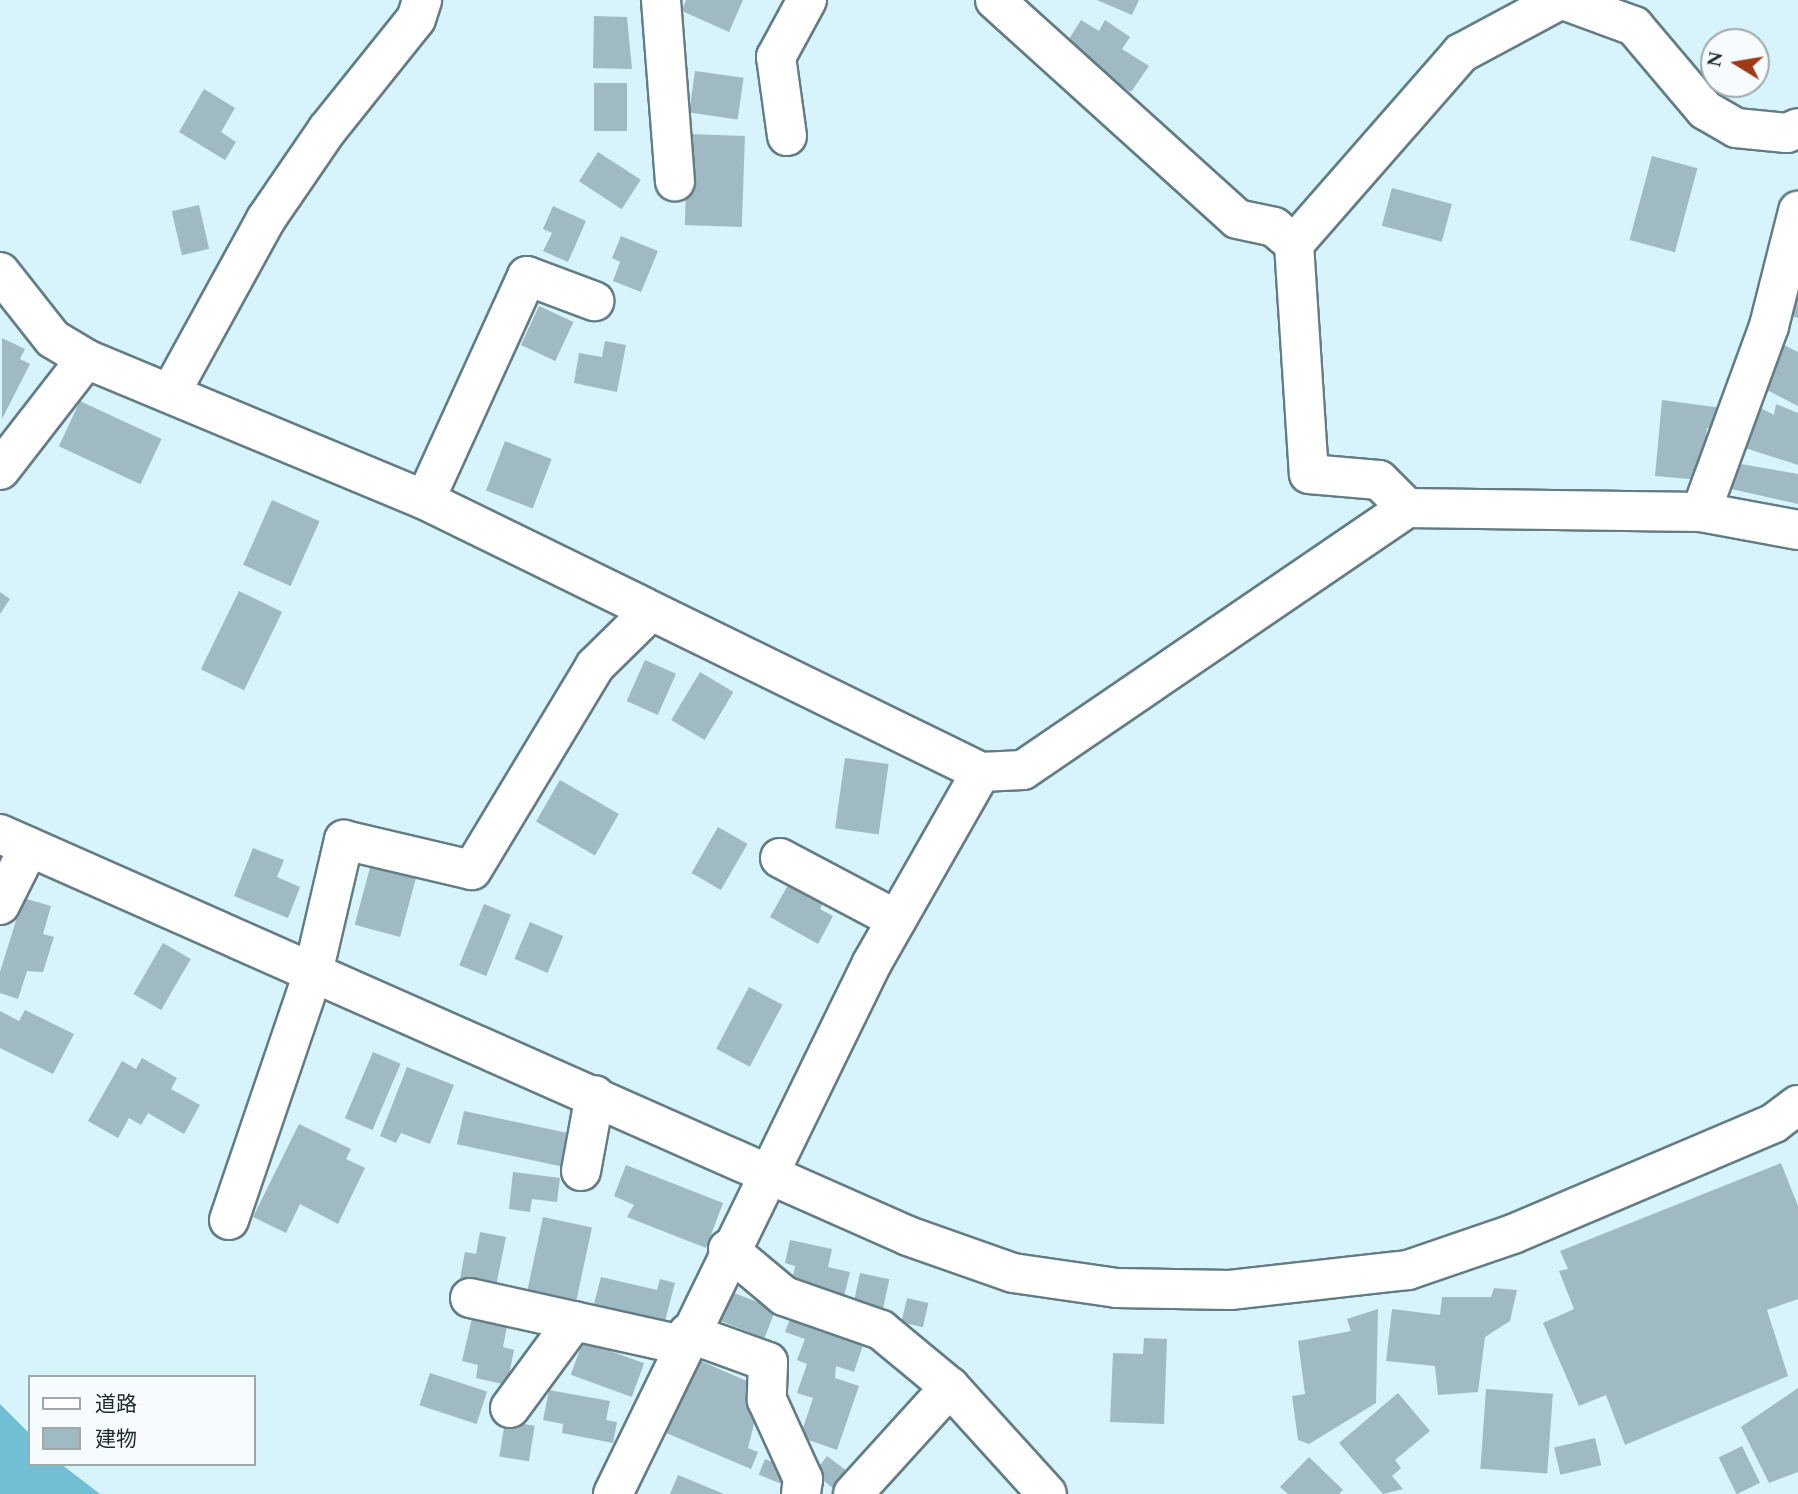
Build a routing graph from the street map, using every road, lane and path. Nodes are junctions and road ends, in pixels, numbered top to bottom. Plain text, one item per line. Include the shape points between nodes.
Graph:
1 (422, 0) edge
2 (661, 0) edge
3 (807, 0) edge
4 (995, 0) edge
5 (1562, 0) edge
6 (1798, 128) edge
7 (787, 136) dead end
8 (675, 181) dead end
9 (1798, 211) edge
10 (1294, 244) junction
11 (0, 272) edge
12 (594, 301) dead end
13 (1783, 331) edge
14 (86, 359) junction
15 (171, 392) junction
16 (0, 470) edge
17 (425, 500) junction
18 (1407, 508) junction
19 (1701, 512) junction
20 (1798, 530) edge
21 (648, 614) junction
22 (981, 772) junction
23 (15, 841) edge
24 (780, 858) dead end
25 (0, 905) edge
26 (897, 920) junction
27 (313, 973) junction
28 (595, 1095) junction
29 (1798, 1105) edge
30 (582, 1171) dead end
31 (767, 1172) junction
32 (229, 1220) dead end
33 (728, 1249) junction
34 (470, 1298) dead end
35 (573, 1321) junction
36 (685, 1339) junction
37 (950, 1387) junction
38 (510, 1408) dead end
39 (612, 1494) edge
40 (801, 1494) edge
41 (853, 1494) edge
42 (1047, 1494) edge

1 - 15 street via 416,19 327,130 267,219
2 - 8 street
3 - 7 street via 776,57
4 - 10 street via 1237,219 1274,228
5 - 6 street via 1634,26 1704,110 1736,128 1787,133
5 - 10 street via 1461,52
9 - 13 street
10 - 18 street via 1309,474 1379,480
11 - 14 street via 53,338
12 - 17 street via 527,276
13 - 19 street
14 - 15 street
14 - 16 street
15 - 17 street
17 - 21 street
18 - 19 street
18 - 22 street via 1023,769
19 - 20 street
21 - 22 street
21 - 27 street via 595,666 472,870 344,840
22 - 26 street
23 - 25 street
23 - 27 street
24 - 26 street
26 - 31 street
27 - 28 street
27 - 32 street
28 - 30 street
28 - 31 street
29 - 31 street via 1774,1123 1550,1218 1408,1270 1230,1290 1117,1288 1013,1273 908,1236
31 - 33 street
33 - 36 street
33 - 37 street via 784,1296 881,1330
34 - 35 street
35 - 36 street
35 - 38 street
36 - 39 street
36 - 40 street via 768,1362 767,1400 803,1479
37 - 41 street
37 - 42 street

